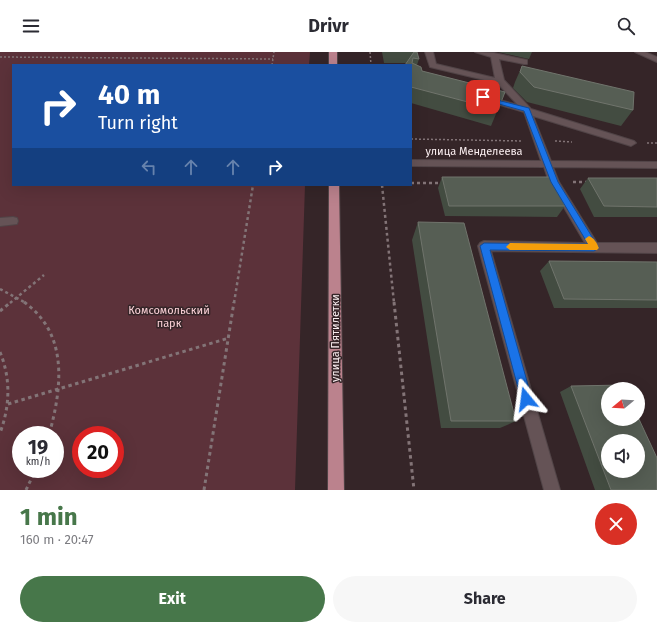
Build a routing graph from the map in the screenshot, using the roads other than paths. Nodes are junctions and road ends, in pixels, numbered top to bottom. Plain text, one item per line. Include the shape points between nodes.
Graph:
1 (333, 52) edge
2 (429, 52) edge
3 (479, 52) edge
4 (639, 52) edge
5 (494, 55) junction
6 (657, 60) edge
7 (524, 62) dead end
8 (333, 64) edge
9 (500, 81) junction
10 (476, 95) edge
11 (527, 110) junction
12 (631, 143) dead end
13 (412, 163) edge
14 (546, 164) junction
15 (657, 165) edge
16 (334, 186) edge
17 (13, 221) dead end
18 (0, 222) edge
19 (594, 248) junction
20 (657, 248) edge
21 (336, 490) edge
22 (552, 490) edge

1 - 8 main road
2 - 9 street via 433,65
3 - 5 street
4 - 6 street
5 - 7 street
5 - 9 street
9 - 11 street
10 - 11 street
11 - 12 street
11 - 14 street
13 - 14 street, улица Менделеева
14 - 15 street, улица Менделеева
14 - 19 street
16 - 21 main road, улица Пятилетки
17 - 18 street
19 - 20 street
19 - 22 street via 484,246

